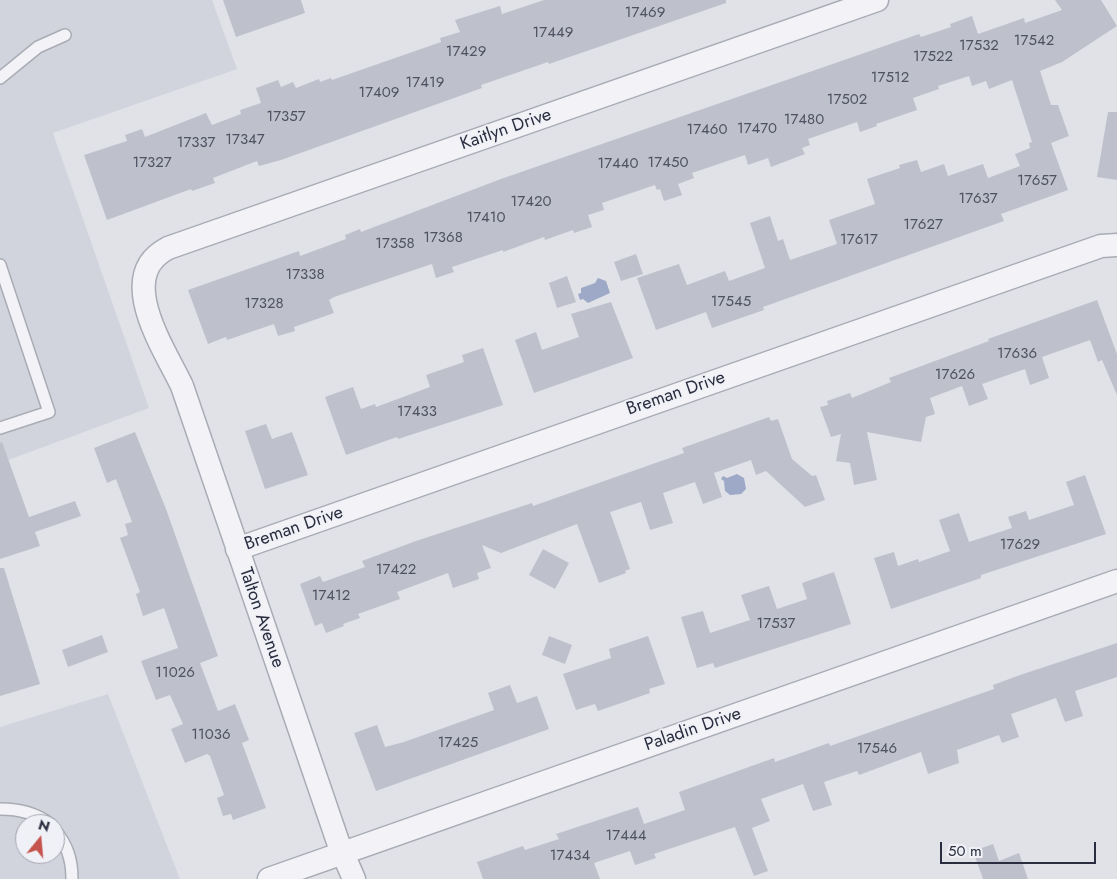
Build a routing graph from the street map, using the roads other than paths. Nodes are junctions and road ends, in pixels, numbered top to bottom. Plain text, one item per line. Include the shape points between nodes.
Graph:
1 (877, 0) edge
2 (65, 35) dead end
3 (0, 78) edge
4 (1117, 245) edge
5 (0, 265) edge
6 (145, 272) joint
7 (0, 428) edge
8 (237, 549) junction
9 (1117, 581) edge
10 (0, 809) edge
11 (30, 814) edge
12 (65, 844) edge
13 (344, 852) junction
14 (72, 879) edge
15 (269, 879) edge
16 (354, 879) edge

1 - 6 street, Kaitlyn Drive via 168,248 154,257
2 - 3 lane via 38,47
4 - 8 street, Breman Drive via 1101,246
5 - 7 lane via 50,412
6 - 8 street, Talton Avenue via 144,296 149,315 182,386
8 - 13 street, Talton Avenue
9 - 13 street, Paladin Drive
10 - 11 lane
12 - 14 lane via 71,858
13 - 15 street, Paladin Drive
13 - 16 street, Talton Avenue

